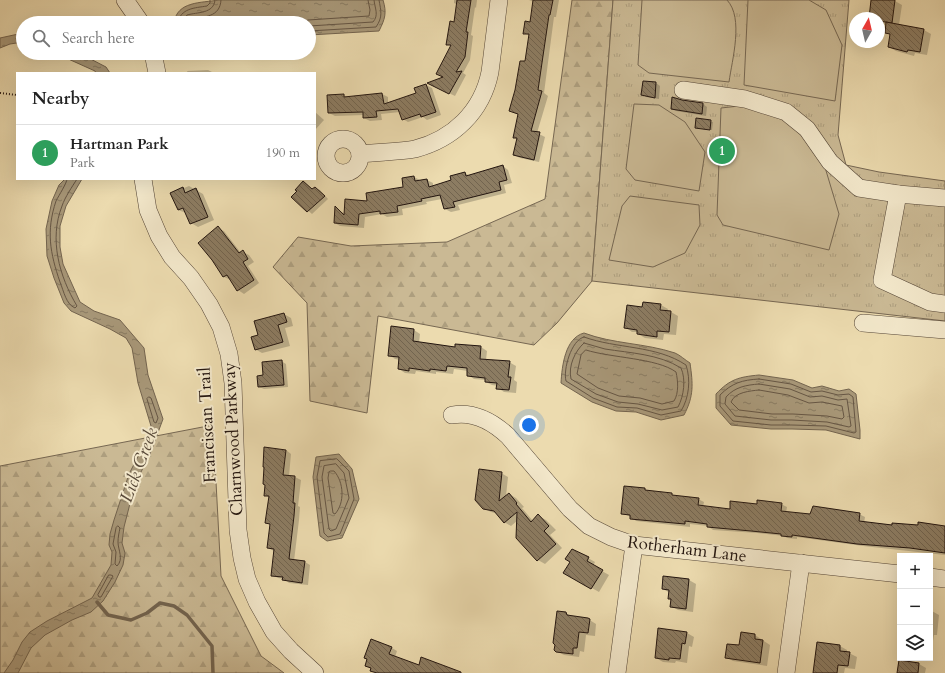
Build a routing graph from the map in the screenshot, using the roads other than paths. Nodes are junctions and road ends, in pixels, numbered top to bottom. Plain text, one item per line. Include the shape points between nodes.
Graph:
1 (125, 0) edge
2 (499, 0) edge
3 (136, 16) edge
4 (154, 60) edge
5 (157, 72) edge
6 (683, 90) dead end
7 (360, 154) dead end
8 (143, 180) edge
9 (898, 194) junction
10 (945, 198) edge
11 (945, 304) edge
12 (863, 323) dead end
13 (945, 330) edge
14 (452, 415) dead end
15 (634, 544) junction
16 (801, 563) junction
17 (897, 574) edge
18 (933, 577) edge
19 (945, 579) edge
20 (315, 673) edge
21 (617, 673) edge
22 (786, 673) edge

1 - 3 street
2 - 7 street via 487,83 478,103 466,120 446,136 427,145 414,149
4 - 5 street
6 - 9 street via 745,98 786,112 807,129 830,162 859,188
8 - 20 street, Charnwood Parkway via 148,210 159,236 209,304 221,327 229,354 233,383 238,530 247,579 274,632 291,652
9 - 10 street
9 - 11 street via 882,280 930,302
12 - 13 street
14 - 15 street, Rotherham Lane via 476,416 496,425 570,509 589,526 611,538
15 - 16 street, Rotherham Lane
15 - 21 street
16 - 17 street, Rotherham Lane
16 - 22 street
18 - 19 street

